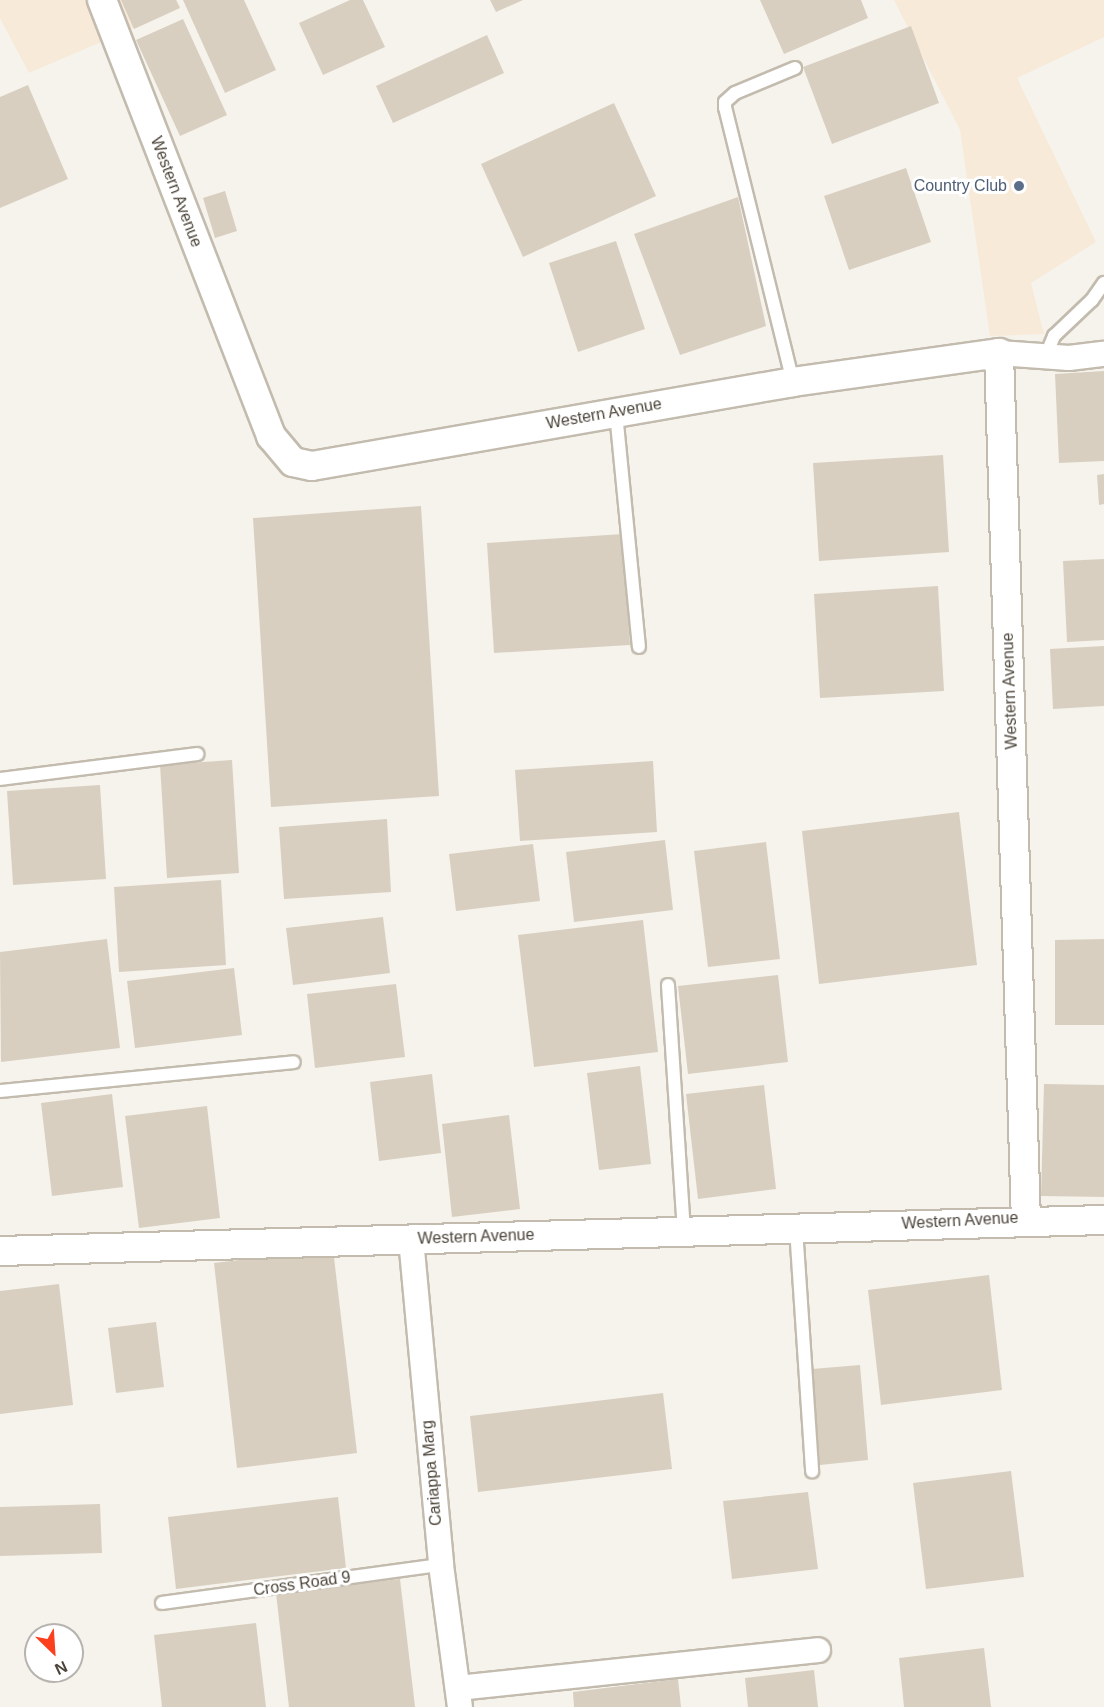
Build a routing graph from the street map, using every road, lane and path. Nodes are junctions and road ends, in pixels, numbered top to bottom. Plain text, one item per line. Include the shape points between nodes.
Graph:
1 (102, 0) edge
2 (795, 68) dead end
3 (1104, 283) edge
4 (999, 353) junction
5 (1104, 354) edge
6 (1046, 356) junction
7 (793, 382) junction
8 (615, 412) junction
9 (639, 647) dead end
10 (197, 754) dead end
11 (0, 779) edge
12 (668, 985) dead end
13 (294, 1062) dead end
14 (0, 1091) edge
15 (1104, 1220) edge
16 (1026, 1221) junction
17 (796, 1226) junction
18 (684, 1230) junction
19 (411, 1239) junction
20 (0, 1251) edge
21 (812, 1471) dead end
22 (441, 1565) junction
23 (162, 1603) dead end
24 (818, 1650) dead end
25 (459, 1698) edge

1 - 8 street, Western Avenue via 271,436 293,462 312,466
2 - 7 lane via 735,93 725,102
3 - 6 lane via 1054,336
4 - 6 street
4 - 7 street, Western Avenue
4 - 16 street, Western Avenue
5 - 6 street
7 - 8 street, Western Avenue
8 - 9 lane
10 - 11 lane
12 - 18 lane
13 - 14 lane
15 - 16 street
16 - 17 street, Western Avenue
17 - 18 street, Western Avenue
17 - 21 lane
18 - 19 street, Western Avenue
19 - 20 street, Western Avenue
19 - 22 street, Cariappa Marg
22 - 23 lane, Cross Road 9
22 - 25 street, Cariappa Marg
24 - 25 street

